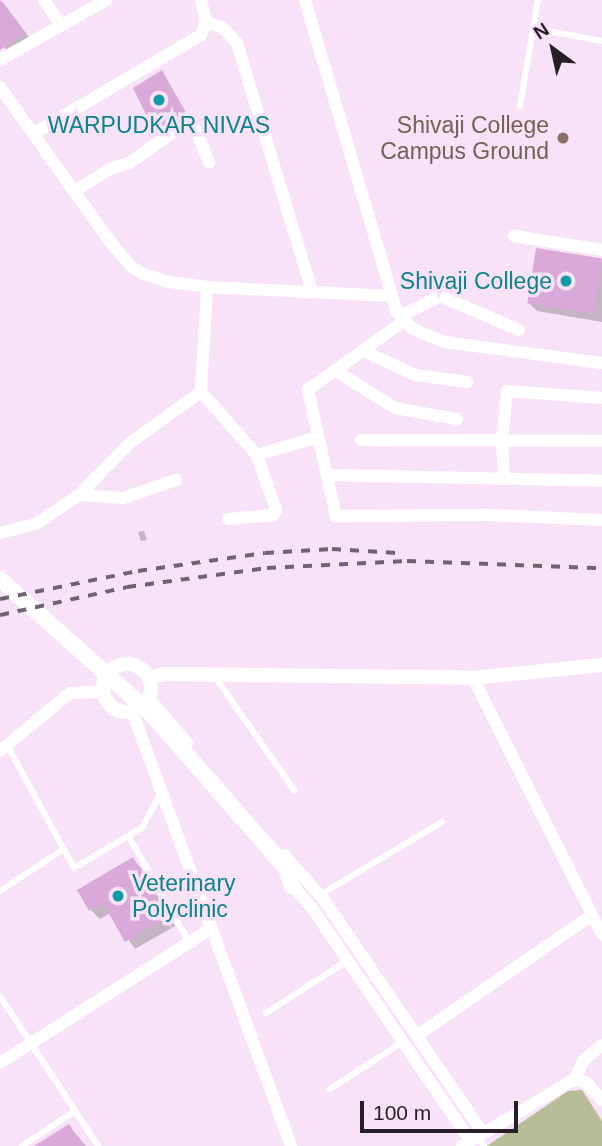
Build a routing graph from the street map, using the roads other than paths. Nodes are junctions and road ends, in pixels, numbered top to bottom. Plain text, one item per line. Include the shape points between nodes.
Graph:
1 (44, 0) edge
2 (106, 0) edge
3 (201, 0) edge
4 (305, 0) edge
5 (538, 0) edge
6 (206, 22) junction
7 (61, 25) junction
8 (533, 29) junction
9 (602, 41) edge
10 (0, 60) edge
11 (0, 87) edge
12 (520, 106) dead end
13 (33, 134) junction
14 (209, 162) dead end
15 (75, 191) junction
16 (513, 236) dead end
17 (602, 250) edge
18 (207, 287) junction
19 (312, 292) junction
20 (392, 296) junction
21 (403, 318) junction
22 (519, 330) dead end
23 (363, 351) junction
24 (602, 363) edge
25 (336, 371) junction
26 (468, 382) dead end
27 (201, 392) junction
28 (602, 398) edge
29 (457, 419) dead end
30 (318, 437) junction
31 (502, 439) junction
32 (361, 440) dead end
33 (602, 441) edge
34 (257, 456) junction
35 (327, 475) junction
36 (504, 478) junction
37 (176, 480) dead end
38 (602, 481) edge
39 (79, 495) junction
40 (229, 519) dead end
41 (602, 520) edge
42 (0, 533) edge
43 (0, 579) edge
44 (602, 665) edge
45 (213, 674) junction
46 (149, 678) junction
47 (473, 678) junction
48 (103, 692) junction
49 (140, 706) junction
50 (4, 748) edge
51 (294, 790) dead end
52 (162, 791) junction
53 (442, 822) dead end
54 (129, 837) junction
55 (62, 850) junction
56 (297, 881) junction
57 (0, 891) edge
58 (320, 896) junction
59 (308, 905) junction
60 (592, 915) junction
61 (210, 922) junction
62 (602, 934) edge
63 (189, 942) junction
64 (348, 961) junction
65 (0, 996) edge
66 (266, 1013) dead end
67 (418, 1035) junction
68 (402, 1042) junction
69 (32, 1043) junction
70 (602, 1045) edge
71 (0, 1063) edge
72 (575, 1079) junction
73 (330, 1089) dead end
74 (602, 1100) edge
75 (75, 1111) junction
76 (476, 1140) edge
77 (22, 1146) edge
78 (98, 1146) edge
79 (291, 1146) edge

1 - 7 street
2 - 7 street
3 - 6 street
4 - 20 street
5 - 8 lane
6 - 13 street via 201,35
6 - 19 street via 223,27 237,43
7 - 10 street
8 - 9 lane
8 - 12 lane
11 - 13 street
13 - 15 street
14 - 15 street via 196,130 181,127 129,163
15 - 18 street via 132,267 154,278
16 - 17 street
18 - 19 street
18 - 27 street
19 - 20 street
20 - 21 street
21 - 22 street via 440,296
21 - 23 street
21 - 24 street via 413,329 444,342
23 - 25 street
23 - 26 street via 416,376
25 - 29 street via 395,408
25 - 30 street via 308,390
27 - 34 street
27 - 39 street via 131,443
28 - 31 street via 507,391
30 - 34 street
30 - 35 street
31 - 32 street
31 - 33 street
31 - 36 street
34 - 40 street via 275,513
35 - 36 street
35 - 41 street via 336,516 489,514
36 - 38 street
37 - 39 street via 123,498
39 - 42 street via 36,524
43 - 56 main road via 140,702
44 - 47 street
45 - 46 street
45 - 47 street
45 - 51 lane
46 - 48 street via 132,665 118,666 107,675
46 - 49 street
47 - 60 street
48 - 49 street via 112,707
48 - 50 street via 70,693
49 - 52 street
49 - 56 street
50 - 55 lane
52 - 54 lane via 142,828
52 - 61 street
53 - 58 lane
54 - 55 lane via 78,868 69,864
54 - 63 lane
55 - 57 lane
56 - 58 street
56 - 59 street
58 - 59 lane
58 - 67 street
59 - 64 street
60 - 62 street
60 - 67 street
61 - 63 street via 206,931
61 - 79 street
63 - 69 street
64 - 66 lane
64 - 68 street
65 - 69 lane
67 - 76 street
68 - 73 lane
68 - 76 street via 464,1132
69 - 71 street
69 - 75 lane
70 - 72 street via 584,1060
72 - 74 street via 587,1083
72 - 76 street
75 - 77 lane
75 - 78 lane

